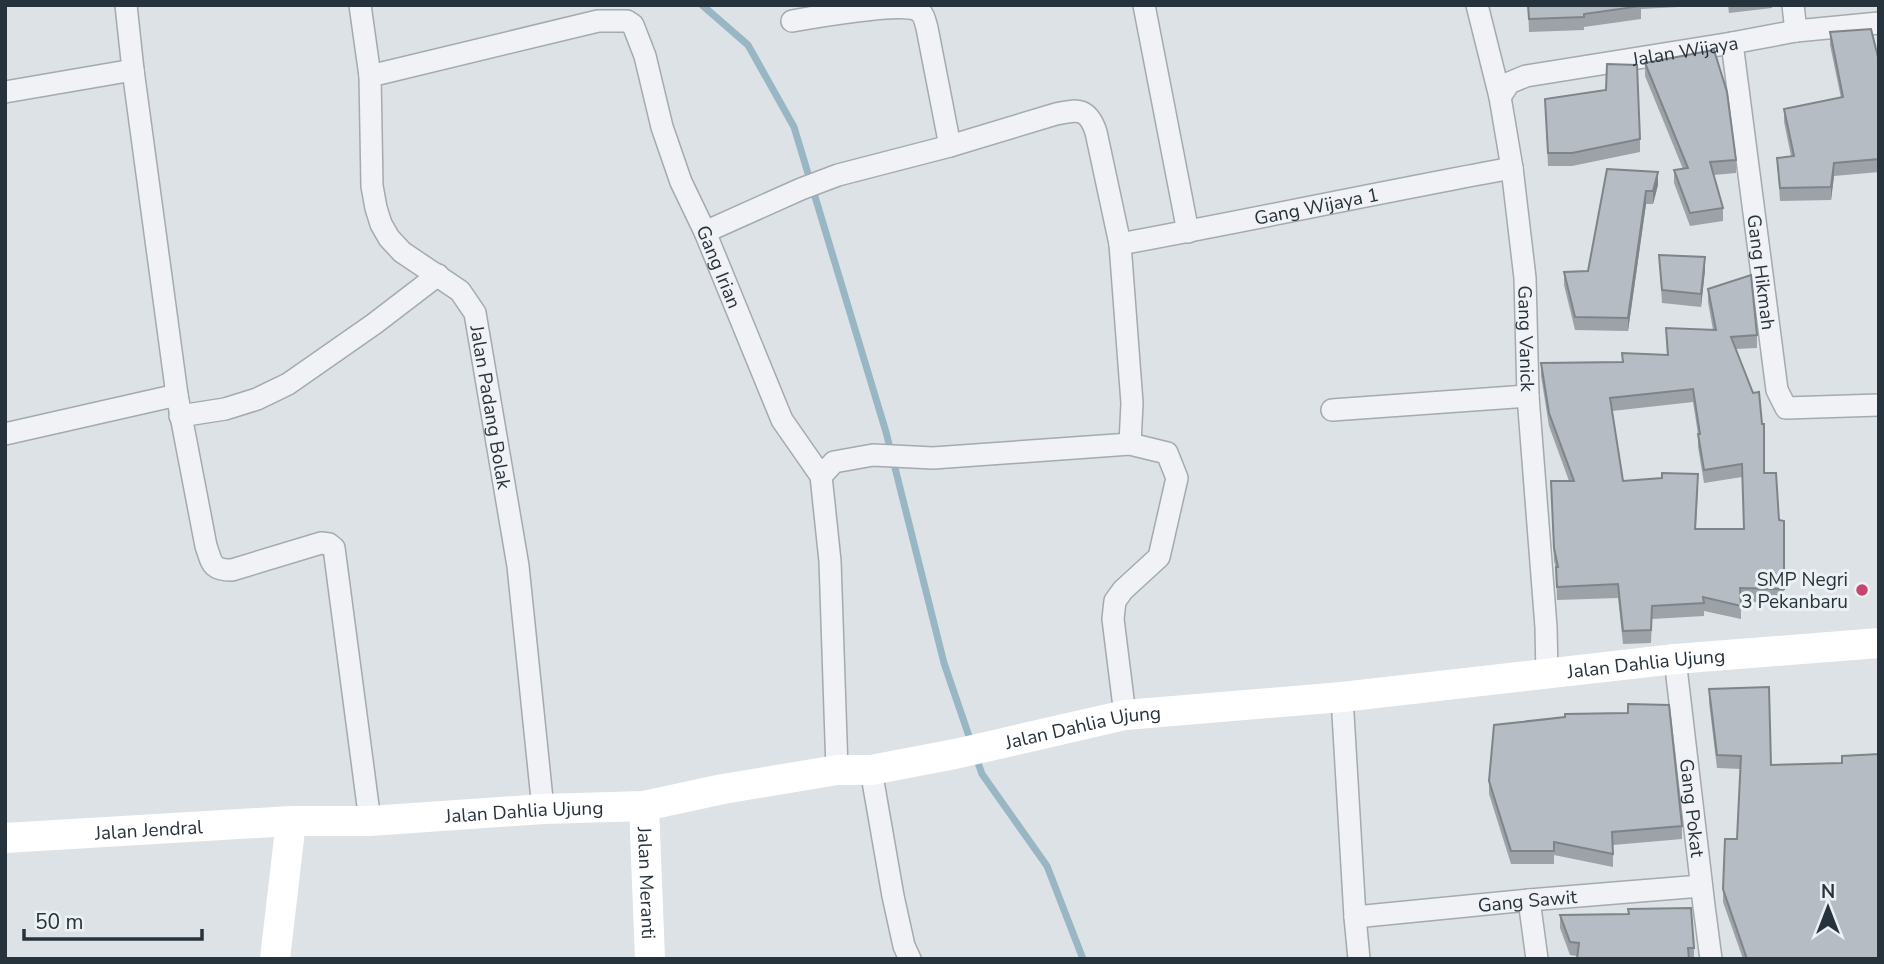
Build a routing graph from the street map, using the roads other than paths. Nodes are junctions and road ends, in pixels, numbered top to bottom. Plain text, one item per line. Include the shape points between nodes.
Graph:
1 (126, 5) edge
2 (360, 5) edge
3 (1144, 5) edge
4 (1477, 5) edge
5 (1793, 5) edge
6 (792, 21) dead end
7 (1879, 23) edge
8 (1796, 31) junction
9 (1732, 43) junction
10 (133, 70) junction
11 (370, 76) junction
12 (5, 92) edge
13 (1500, 97) junction
14 (950, 146) junction
15 (1512, 168) junction
16 (705, 232) junction
17 (1188, 232) junction
18 (1120, 244) junction
19 (438, 275) junction
20 (177, 395) junction
21 (1528, 396) junction
22 (1879, 405) edge
23 (1332, 410) dead end
24 (180, 416) junction
25 (5, 434) edge
26 (1130, 444) junction
27 (821, 477) junction
28 (1879, 643) edge
29 (1675, 659) junction
30 (1547, 674) junction
31 (1342, 696) junction
32 (1125, 715) junction
33 (837, 770) junction
34 (871, 770) junction
35 (644, 806) junction
36 (543, 809) junction
37 (291, 821) junction
38 (370, 821) junction
39 (5, 838) edge
40 (1701, 886) junction
41 (1530, 900) junction
42 (1355, 917) junction
43 (275, 959) edge
44 (650, 959) edge
45 (910, 959) edge
46 (1359, 959) edge
47 (1537, 959) edge
48 (1711, 959) edge

1 - 10 street
2 - 11 street, Jalan Padang Bolak
3 - 17 street
4 - 13 street, Gang Vanick
5 - 8 street
6 - 14 street via 893,9 915,9 923,14
7 - 8 street, Jalan Wijaya
8 - 9 street, Jalan Wijaya
9 - 13 street, Jalan Wijaya via 1526,76 1509,83
9 - 22 street, Gang Hikmah via 1777,390 1786,408
10 - 12 street
10 - 20 street
11 - 16 street, Gang Irian via 598,21 631,23 681,182
11 - 19 street, Jalan Padang Bolak via 376,208 389,238
13 - 15 street, Gang Vanick
14 - 16 street via 838,175
14 - 18 street via 1056,114 1082,112 1092,120 1096,132
15 - 17 street, Gang Wijaya 1
15 - 21 street, Gang Vanick via 1525,278
16 - 27 street, Gang Irian via 782,420
17 - 18 street, Gang Wijaya 1
18 - 26 street via 1132,403
19 - 24 street via 288,384 236,406
19 - 36 street, Jalan Padang Bolak via 460,290 475,313 518,566
20 - 24 street
20 - 25 street
21 - 23 street
21 - 30 street, Gang Vanick
24 - 38 street via 213,565 232,570 321,543 334,548
26 - 27 street via 933,458 873,455 834,462
26 - 32 street via 1167,453 1177,478 1159,557 1115,601 1112,619
27 - 33 street, Gang Irian via 830,561
28 - 29 main road, Jalan Dahlia Ujung
29 - 30 main road, Jalan Dahlia Ujung
29 - 40 street, Gang Pokat
30 - 31 main road, Jalan Dahlia Ujung
31 - 32 main road, Jalan Dahlia Ujung
31 - 42 street
32 - 34 main road, Jalan Dahlia Ujung
33 - 34 main road, Jalan Dahlia Ujung
33 - 35 main road, Jalan Dahlia Ujung
34 - 45 street via 893,896
35 - 36 main road, Jalan Dahlia Ujung
35 - 44 main road, Jalan Meranti
36 - 38 main road, Jalan Dahlia Ujung
37 - 38 main road, Jalan Dahlia Ujung
37 - 39 main road, Jalan Jendral
37 - 43 main road
40 - 41 street, Gang Sawit
40 - 48 street, Gang Pokat
41 - 42 street, Gang Sawit
41 - 47 street
42 - 46 street

